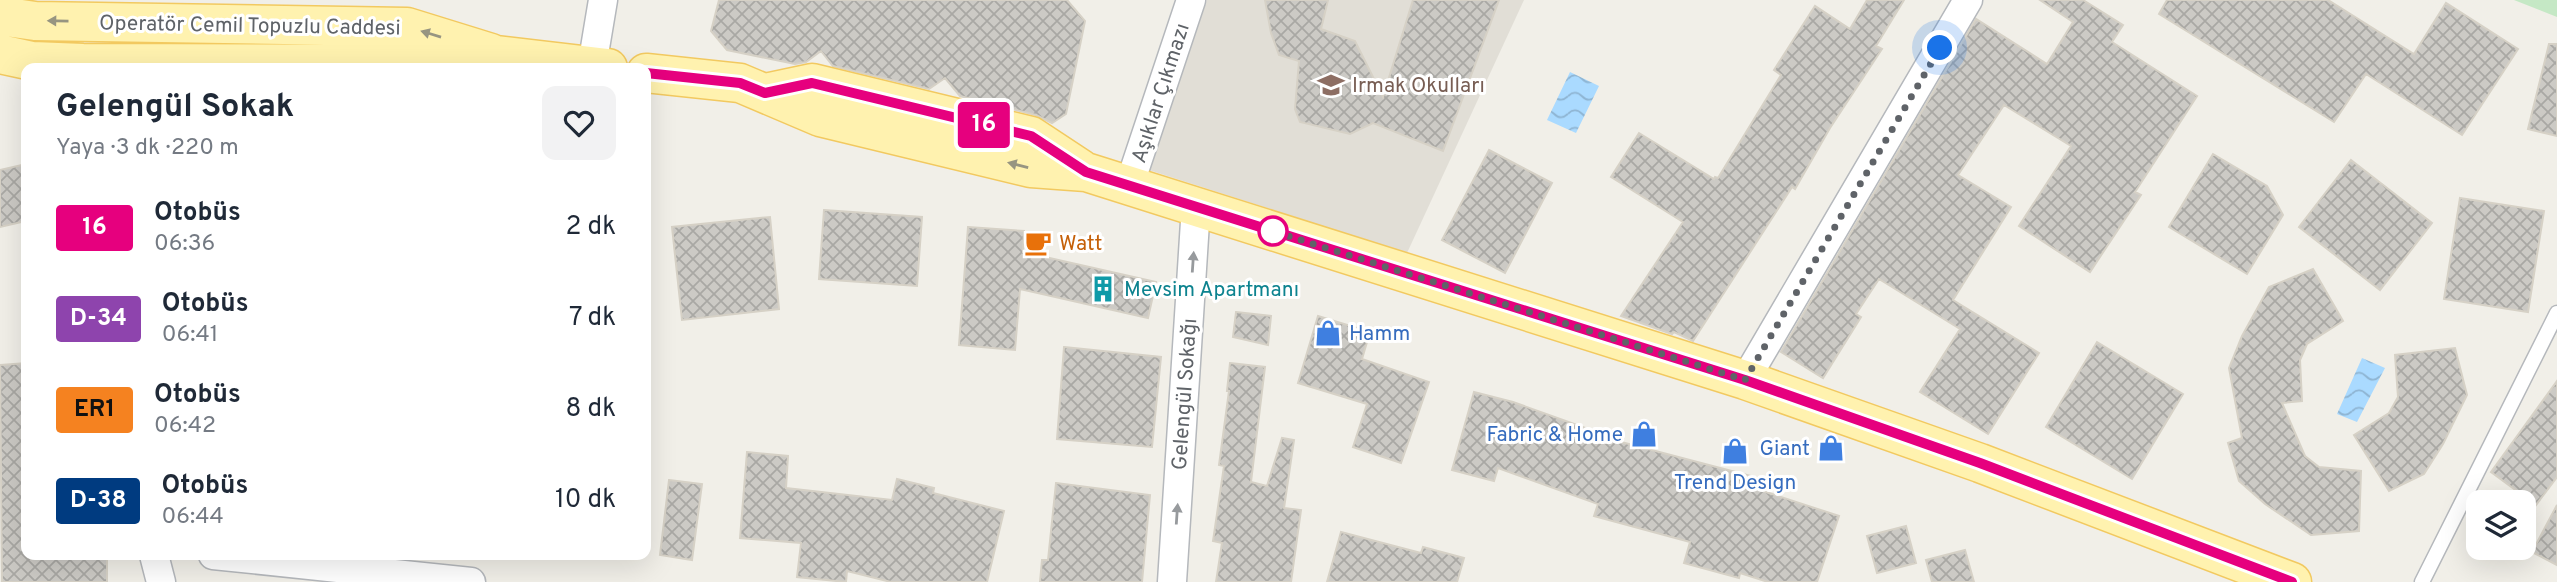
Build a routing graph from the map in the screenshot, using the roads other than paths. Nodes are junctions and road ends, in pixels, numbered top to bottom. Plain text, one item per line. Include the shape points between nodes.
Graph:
1 (603, 0) edge
2 (1191, 0) edge
3 (1968, 0) edge
4 (0, 16) edge
5 (497, 55) junction
6 (14, 62) edge
7 (83, 63) edge
8 (460, 63) edge
9 (566, 63) edge
10 (600, 63) edge
11 (651, 74) edge
12 (1129, 186) junction
13 (1196, 206) junction
14 (2557, 313) edge
15 (1745, 380) junction
16 (155, 560) edge
17 (261, 560) edge
18 (161, 582) edge
19 (471, 582) edge
20 (1172, 582) edge
21 (2292, 582) edge
22 (2422, 582) edge

1 - 10 street
2 - 12 street, Aşıklar Çıkmazı
3 - 15 street
5 -> 4 main road, Operatör Cemil Topuzlu Caddesi via 407,27 35,21
5 - 8 main road, Operatör Cemil Topuzlu Caddesi
5 - 9 main road, Operatör Cemil Topuzlu Caddesi
6 - 7 main road, Operatör Cemil Topuzlu Caddesi
12 -> 11 main road via 1086,172 1031,136 812,83 765,93 740,83
12 - 13 main road
13 - 15 main road
20 -> 13 street, Gelengül Sokağı
14 - 22 lane
15 - 21 main road via 1980,463
16 - 18 street
17 - 19 street

